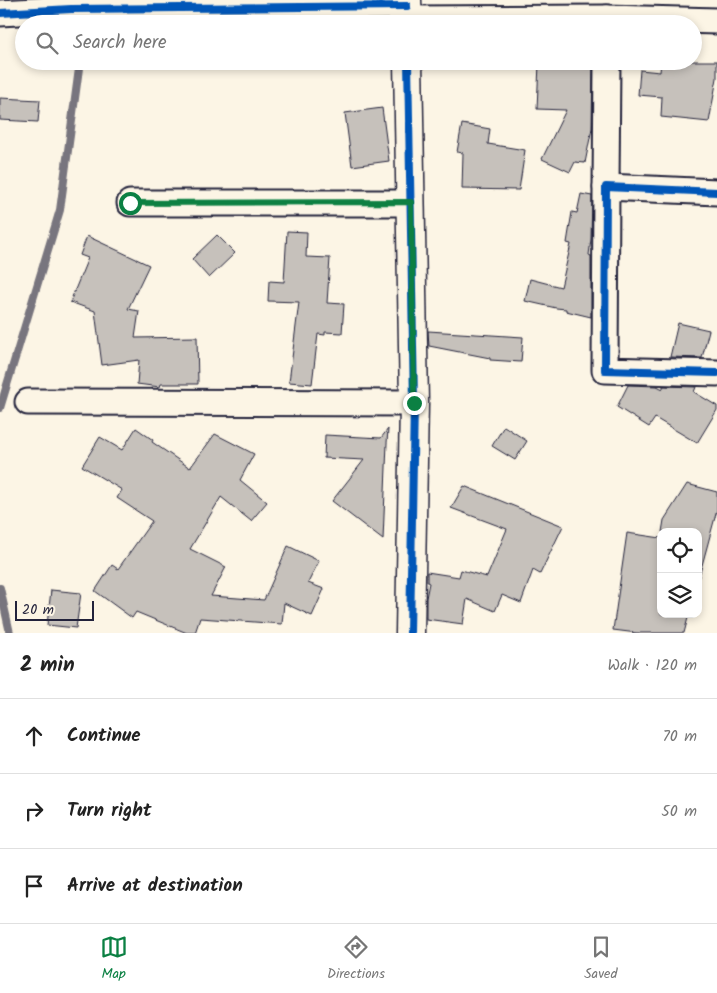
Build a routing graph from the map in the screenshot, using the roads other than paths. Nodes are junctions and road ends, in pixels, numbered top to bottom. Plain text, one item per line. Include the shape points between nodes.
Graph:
1 (408, 12) edge
2 (0, 13) edge
3 (474, 15) edge
4 (702, 21) edge
5 (717, 21) edge
6 (408, 70) edge
7 (607, 70) edge
8 (606, 187) junction
9 (717, 192) edge
10 (411, 202) junction
11 (130, 203) dead end
12 (717, 373) edge
13 (28, 402) dead end
14 (414, 403) junction
15 (410, 633) edge

1 - 2 street via 71,9
1 - 3 street
4 - 5 street
6 - 10 street
7 - 8 street
8 - 9 street
8 - 12 street via 605,370
10 - 11 street
10 - 14 street
13 - 14 street
14 - 15 street

